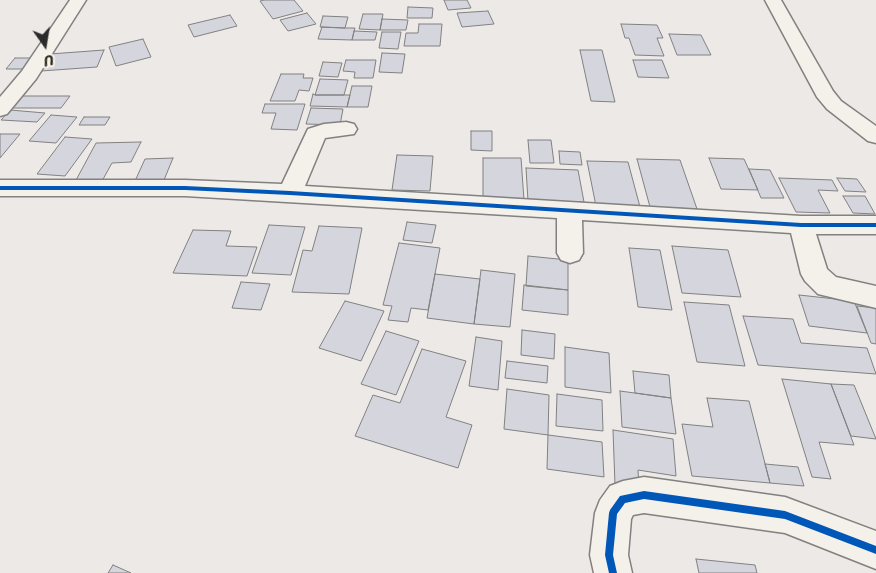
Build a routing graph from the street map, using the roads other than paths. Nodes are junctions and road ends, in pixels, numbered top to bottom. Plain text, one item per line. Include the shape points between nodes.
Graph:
1 (78, 0) edge
2 (773, 0) edge
3 (0, 110) edge
4 (346, 129) dead end
5 (876, 136) edge
6 (0, 188) edge
7 (290, 193) junction
8 (569, 211) junction
9 (801, 225) junction
10 (876, 225) edge
11 (570, 253) dead end
12 (876, 297) edge
13 (876, 550) edge
14 (613, 573) edge

1 - 3 street via 29,75
2 - 5 street via 824,93 841,111
4 - 7 street via 316,134
6 - 7 street via 185,188
7 - 8 street
8 - 9 street
8 - 11 street
9 - 10 street
9 - 12 street via 815,274 828,286
13 - 14 street via 785,516 644,495 623,500 613,513 609,555

